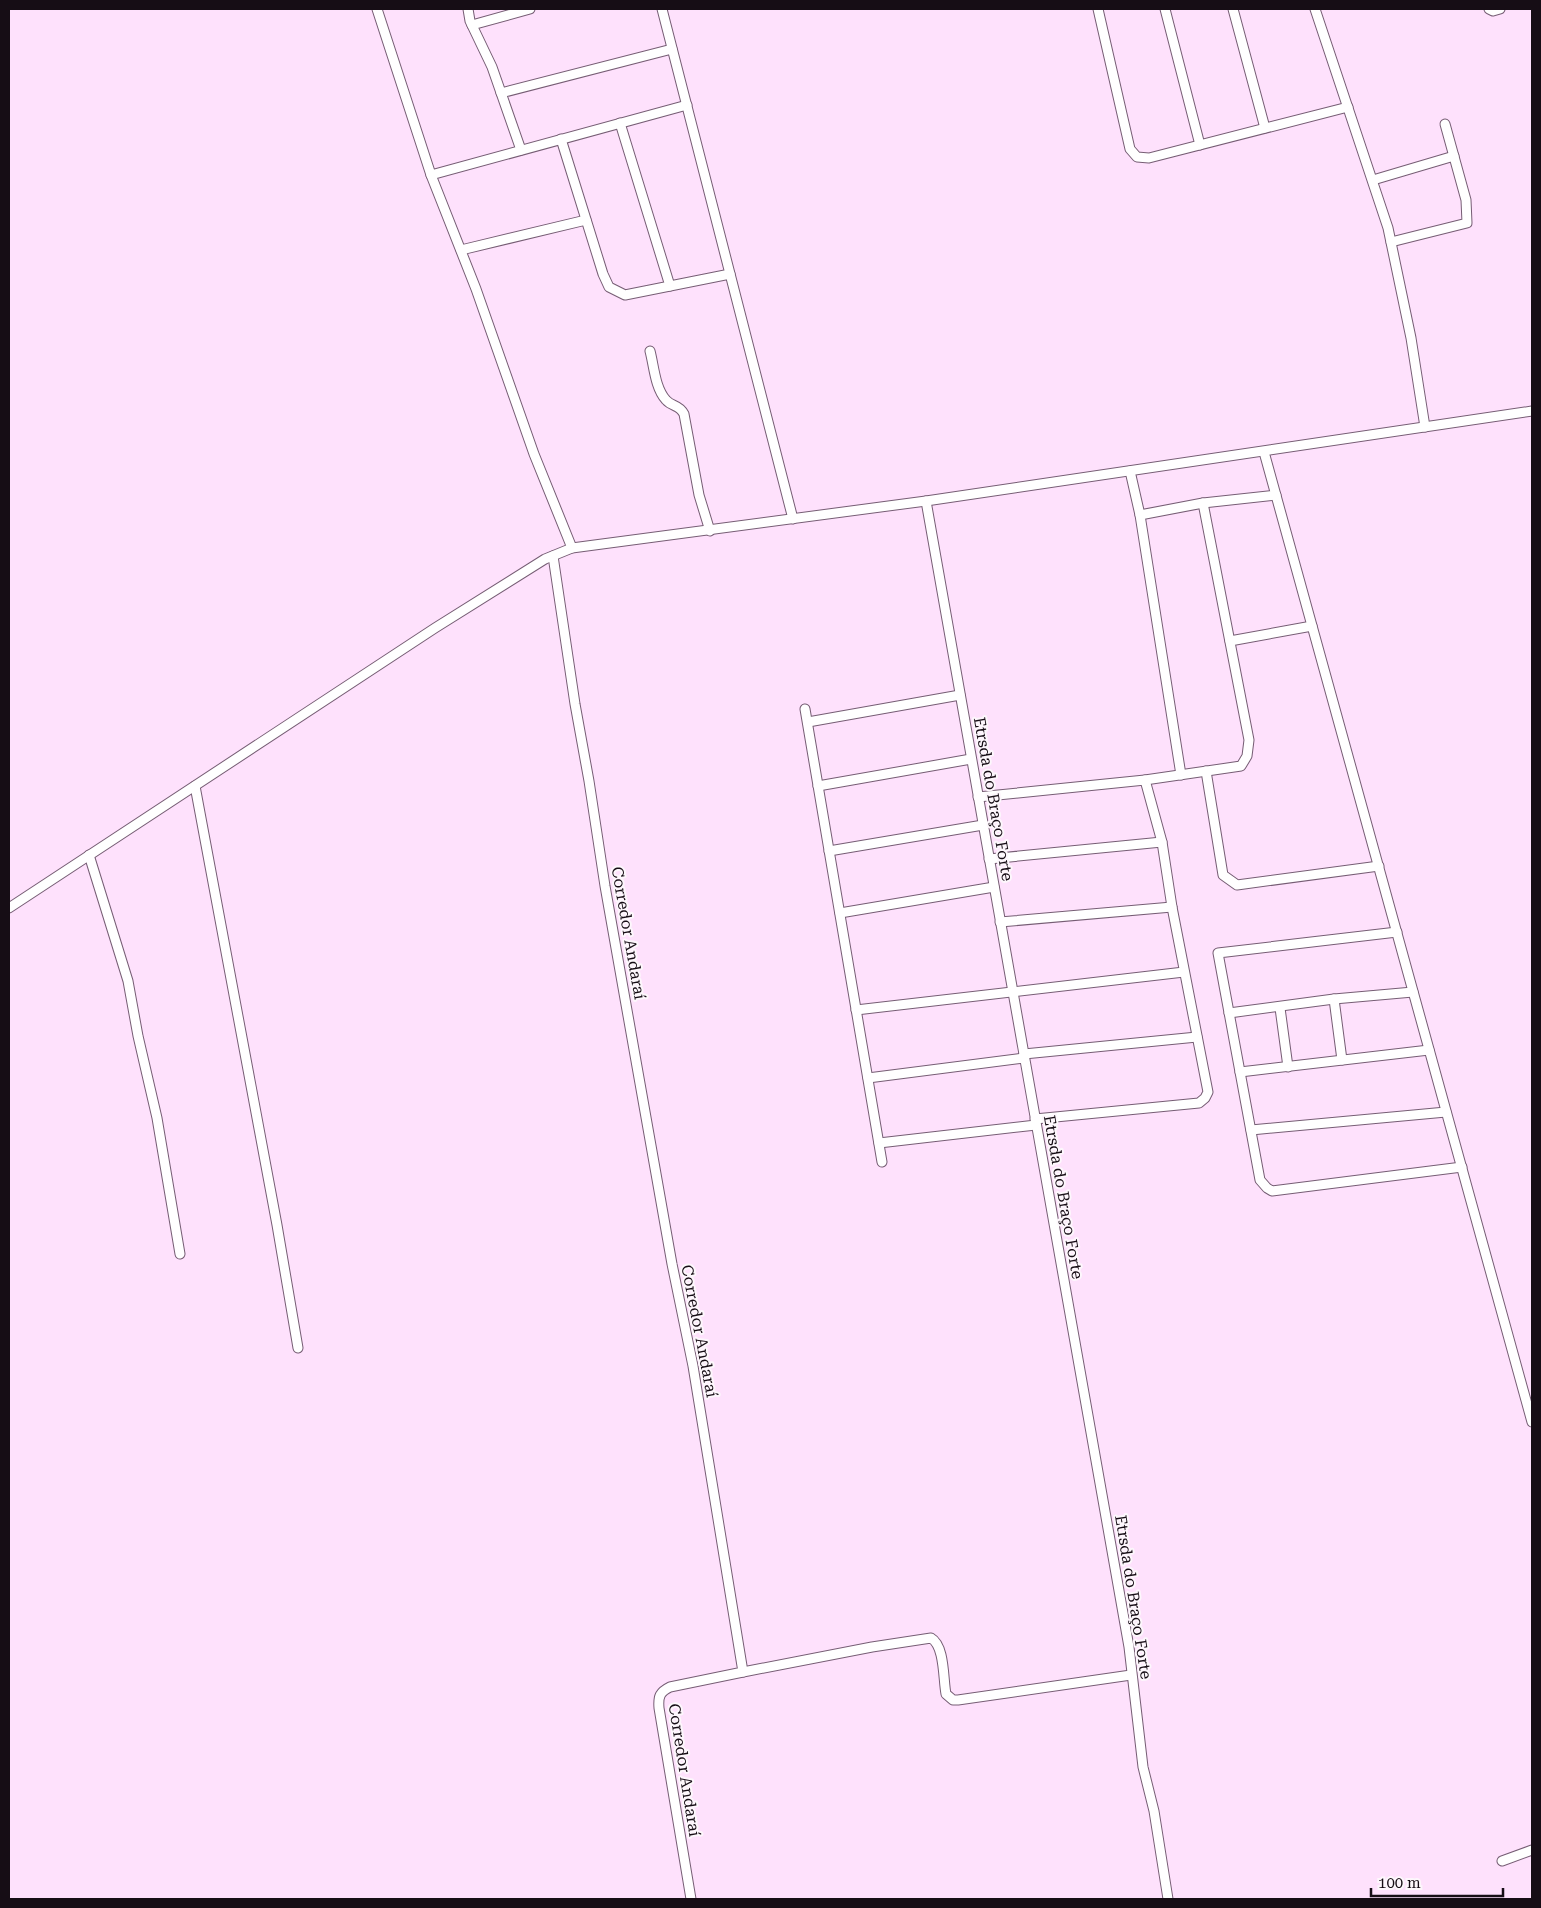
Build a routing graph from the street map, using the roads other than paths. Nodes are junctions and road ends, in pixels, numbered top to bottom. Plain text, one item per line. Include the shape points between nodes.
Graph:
1 (376, 9) edge
2 (468, 9) edge
3 (530, 9) edge
4 (662, 9) edge
5 (1098, 9) edge
6 (1166, 9) edge
7 (1233, 9) edge
8 (1315, 9) edge
9 (1489, 9) edge
10 (1500, 9) edge
11 (472, 25) junction
12 (672, 49) junction
13 (501, 93) junction
14 (686, 105) junction
15 (1348, 107) junction
16 (620, 123) junction
17 (1444, 124) dead end
18 (1264, 128) junction
19 (561, 139) junction
20 (1200, 145) junction
21 (521, 150) junction
22 (1454, 156) junction
23 (431, 175) junction
24 (1373, 180) junction
25 (586, 220) junction
26 (1391, 242) junction
27 (461, 250) junction
28 (730, 274) junction
29 (670, 286) junction
30 (650, 351) dead end
31 (1532, 411) edge
32 (1425, 427) junction
33 (1264, 452) junction
34 (1130, 472) junction
35 (1276, 496) junction
36 (926, 501) junction
37 (1203, 504) junction
38 (1140, 515) junction
39 (794, 519) junction
40 (710, 531) junction
41 (572, 548) junction
42 (552, 556) junction
43 (1312, 626) junction
44 (1230, 642) junction
45 (960, 695) junction
46 (805, 709) dead end
47 (808, 722) junction
48 (971, 758) junction
49 (1206, 771) junction
50 (1181, 775) junction
51 (1145, 780) junction
52 (195, 786) junction
53 (818, 786) junction
54 (978, 797) junction
55 (983, 825) junction
56 (1162, 842) junction
57 (829, 851) junction
58 (89, 855) junction
59 (989, 859) junction
60 (1379, 866) junction
61 (994, 888) junction
62 (1172, 906) junction
63 (9, 908) edge
64 (840, 913) junction
65 (1000, 922) junction
66 (1397, 932) junction
67 (1184, 972) junction
68 (1013, 992) junction
69 (1413, 992) junction
70 (1334, 999) junction
71 (1280, 1008) junction
72 (856, 1010) junction
73 (1229, 1013) junction
74 (1197, 1037) junction
75 (1430, 1050) junction
76 (1024, 1056) junction
77 (1342, 1060) junction
78 (1288, 1067) junction
79 (1240, 1072) junction
80 (868, 1078) junction
81 (1446, 1112) junction
82 (1036, 1122) junction
83 (1251, 1130) junction
84 (879, 1143) junction
85 (882, 1162) dead end
86 (1462, 1167) junction
87 (180, 1254) dead end
88 (298, 1348) dead end
89 (1532, 1422) edge
90 (743, 1672) junction
91 (1131, 1675) junction
92 (1532, 1850) edge
93 (1502, 1861) dead end
94 (691, 1899) edge
95 (1168, 1899) edge

1 - 23 street
2 - 11 street
3 - 11 street
4 - 12 street
5 - 20 street via 1130,149 1137,157 1149,158
6 - 20 street
7 - 18 street
8 - 15 street
9 - 10 street
11 - 13 street
12 - 13 street
12 - 14 street
13 - 21 street
14 - 16 street
14 - 28 street
15 - 18 street
15 - 24 street
16 - 19 street
16 - 29 street
17 - 22 street
18 - 20 street
19 - 21 street
19 - 25 street
21 - 23 street
22 - 24 street
22 - 26 street via 1466,200 1467,223
23 - 27 street
24 - 26 street
25 - 27 street
25 - 29 street via 609,287 625,295
26 - 32 street
27 - 41 street via 512,395
28 - 29 street
28 - 39 street
30 - 40 street via 662,394 669,403 679,406 684,414 699,495
31 - 32 street
32 - 33 street
33 - 34 street
33 - 35 street
34 - 36 street
34 - 38 street
35 - 37 street
35 - 43 street
36 - 39 street
36 - 45 street, Etrsda do Braço Forte
37 - 38 street
37 - 44 street
38 - 50 street
39 - 40 street
40 - 41 street
41 - 42 street
42 - 52 street
42 - 90 street, Corredor Andaraí via 605,886 693,1366
43 - 44 street
43 - 60 street
44 - 49 street via 1249,740 1247,756 1241,766
45 - 47 street
45 - 48 street, Etrsda do Braço Forte
46 - 47 street
47 - 53 street
48 - 53 street
48 - 54 street, Etrsda do Braço Forte
49 - 50 street
49 - 60 street via 1223,875 1237,885
50 - 51 street
51 - 54 street
51 - 56 street
52 - 58 street
52 - 88 street
53 - 57 street
54 - 55 street, Etrsda do Braço Forte
55 - 57 street
55 - 59 street, Etrsda do Braço Forte
56 - 59 street
56 - 62 street
57 - 64 street
58 - 63 street
58 - 87 street via 128,981
59 - 61 street, Etrsda do Braço Forte
60 - 66 street
61 - 64 street
61 - 65 street, Etrsda do Braço Forte
62 - 65 street
62 - 67 street
64 - 72 street
65 - 68 street, Etrsda do Braço Forte
66 - 69 street
66 - 73 street via 1218,952
67 - 68 street
67 - 74 street
68 - 72 street
68 - 76 street, Etrsda do Braço Forte
69 - 70 street
69 - 75 street
70 - 71 street
70 - 77 street
71 - 73 street
71 - 78 street
72 - 80 street
73 - 79 street
74 - 76 street
74 - 82 street via 1208,1092 1199,1103
75 - 77 street
75 - 81 street
76 - 80 street
76 - 82 street, Etrsda do Braço Forte
77 - 78 street
78 - 79 street
79 - 83 street
80 - 84 street
81 - 83 street
81 - 86 street
82 - 84 street
82 - 91 street, Etrsda do Braço Forte
83 - 86 street via 1260,1180 1272,1191
84 - 85 street
86 - 89 street
90 - 91 street via 931,1638 936,1641 940,1653 946,1694 953,1700
90 - 94 street, Corredor Andaraí via 670,1687 659,1697
91 - 95 street, Etrsda do Braço Forte via 1143,1767 1154,1811
92 - 93 street

